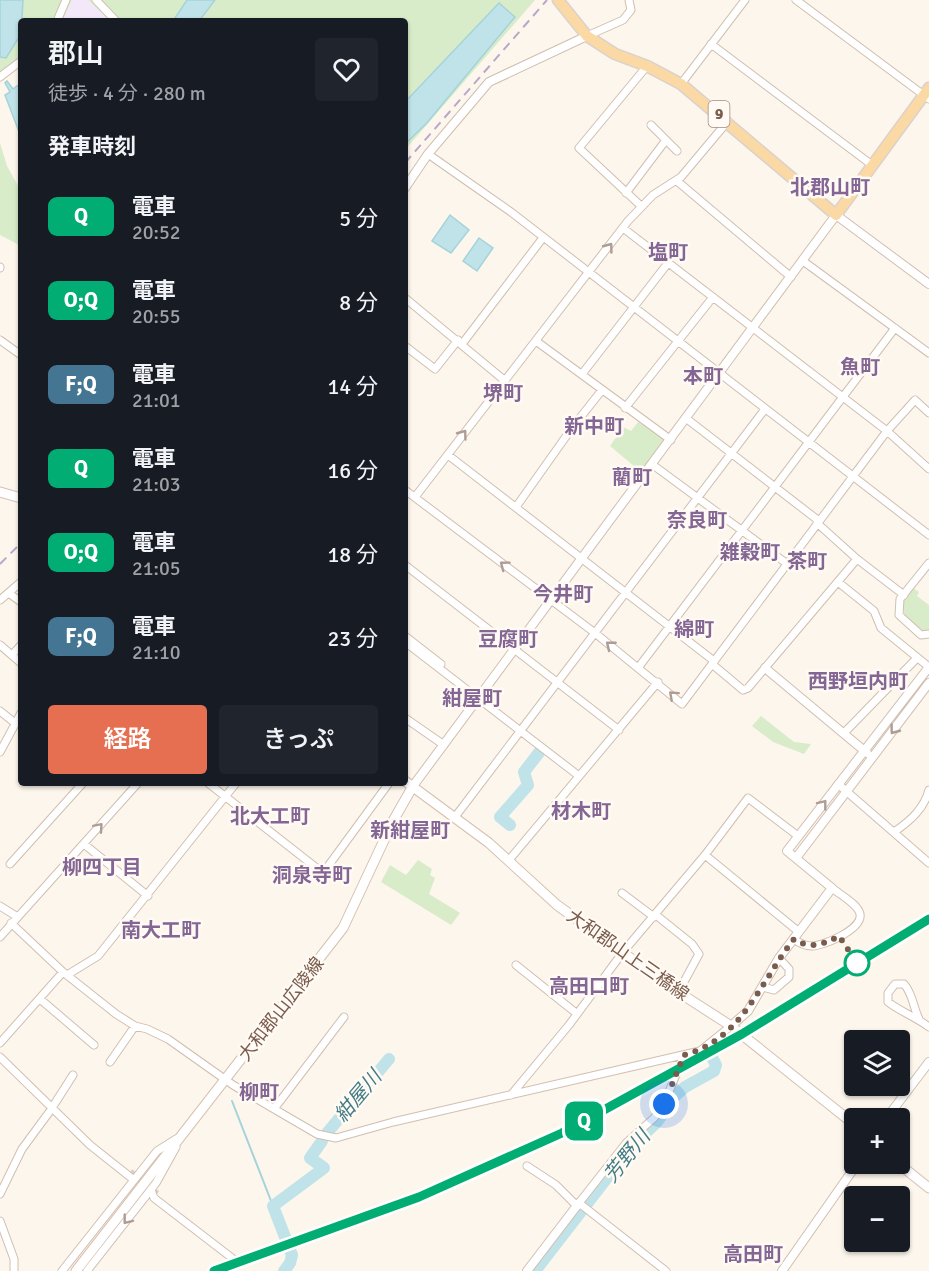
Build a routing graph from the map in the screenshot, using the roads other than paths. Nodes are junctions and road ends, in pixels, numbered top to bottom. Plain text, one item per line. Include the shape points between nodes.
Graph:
1 (66, 0) edge
2 (96, 0) edge
3 (558, 0) edge
4 (629, 0) edge
5 (745, 0) edge
6 (796, 0) edge
7 (58, 18) edge
8 (113, 18) edge
9 (587, 36) junction
10 (711, 44) junction
11 (18, 63) edge
12 (647, 66) junction
13 (0, 77) edge
14 (681, 84) junction
15 (927, 94) edge
16 (728, 121) junction
17 (651, 125) dead end
18 (666, 140) junction
19 (677, 151) dead end
20 (428, 154) junction
21 (872, 165) junction
22 (677, 182) junction
23 (408, 184) edge
24 (626, 193) junction
25 (641, 206) junction
26 (836, 215) junction
27 (623, 228) junction
28 (543, 238) junction
29 (803, 261) junction
30 (668, 263) junction
31 (589, 274) junction
32 (791, 277) junction
33 (929, 284) edge
34 (713, 297) junction
35 (408, 300) edge
36 (634, 309) junction
37 (753, 328) junction
38 (895, 328) junction
39 (0, 340) edge
40 (536, 341) junction
41 (460, 342) junction
42 (677, 342) junction
43 (408, 348) edge
44 (18, 353) edge
45 (929, 353) edge
46 (720, 373) junction
47 (582, 374) junction
48 (504, 380) junction
49 (602, 390) junction
50 (844, 397) junction
51 (625, 408) junction
52 (765, 409) junction
53 (929, 412) edge
54 (687, 419) junction
55 (887, 431) junction
56 (671, 440) junction
57 (810, 444) junction
58 (732, 453) junction
59 (448, 455) junction
60 (653, 465) junction
61 (929, 469) edge
62 (852, 477) junction
63 (777, 487) junction
64 (0, 492) edge
65 (408, 492) edge
66 (18, 497) edge
67 (415, 497) junction
68 (698, 498) junction
69 (516, 507) junction
70 (818, 522) junction
71 (743, 531) junction
72 (929, 535) edge
73 (582, 559) junction
74 (857, 559) junction
75 (786, 563) junction
76 (929, 563) edge
77 (408, 567) edge
78 (838, 582) junction
79 (18, 585) edge
80 (10, 594) junction
81 (626, 594) junction
82 (904, 594) junction
83 (0, 600) edge
84 (18, 600) edge
85 (550, 601) junction
86 (670, 628) junction
87 (595, 633) junction
88 (929, 634) edge
89 (408, 638) edge
90 (408, 644) edge
91 (0, 645) edge
92 (18, 648) edge
93 (514, 649) junction
94 (12, 655) junction
95 (917, 658) junction
96 (18, 660) edge
97 (713, 663) junction
98 (929, 667) edge
99 (638, 668) junction
100 (765, 668) junction
101 (558, 681) junction
102 (658, 682) junction
103 (929, 683) edge
104 (479, 697) junction
105 (0, 711) edge
106 (18, 718) edge
107 (408, 720) edge
108 (15, 723) junction
109 (520, 729) junction
110 (619, 730) junction
111 (844, 733) junction
112 (444, 745) junction
113 (864, 751) junction
114 (0, 752) edge
115 (872, 757) junction
116 (579, 776) junction
117 (409, 783) edge
118 (838, 784) junction
119 (80, 786) edge
120 (135, 786) edge
121 (212, 786) edge
122 (233, 786) edge
123 (387, 786) edge
124 (408, 786) edge
125 (929, 789) edge
126 (846, 790) junction
127 (225, 796) junction
128 (928, 802) edge
129 (455, 817) junction
130 (894, 832) junction
131 (798, 836) junction
132 (84, 844) junction
133 (705, 855) junction
134 (796, 858) junction
135 (509, 860) junction
136 (929, 863) edge
137 (10, 864) dead end
138 (832, 888) junction
139 (622, 893) dead end
140 (148, 896) junction
141 (0, 906) edge
142 (16, 916) junction
143 (655, 916) junction
144 (11, 923) junction
145 (797, 936) junction
146 (0, 937) edge
147 (623, 952) junction
148 (779, 958) junction
149 (516, 965) dead end
150 (65, 973) junction
151 (763, 987) junction
152 (679, 992) junction
153 (40, 999) junction
154 (576, 1013) junction
155 (344, 1017) dead end
156 (919, 1019) junction
157 (135, 1026) junction
158 (731, 1026) junction
159 (929, 1027) edge
160 (0, 1043) edge
161 (94, 1045) dead end
162 (684, 1055) junction
163 (0, 1057) edge
164 (110, 1062) dead end
165 (929, 1062) edge
166 (73, 1075) dead end
167 (225, 1079) junction
168 (511, 1095) junction
169 (51, 1106) junction
170 (894, 1108) edge
171 (274, 1109) junction
172 (844, 1116) edge
173 (181, 1136) junction
174 (102, 1154) junction
175 (527, 1166) dead end
176 (130, 1172) tunnel mouth
177 (910, 1173) edge
178 (850, 1174) edge
179 (134, 1180) junction
180 (929, 1188) edge
181 (154, 1192) junction
182 (0, 1194) edge
183 (578, 1204) junction
184 (0, 1221) edge
185 (232, 1258) dead end
186 (86, 1266) edge
187 (14, 1271) edge
188 (63, 1271) edge
189 (76, 1271) edge
190 (526, 1271) edge
191 (666, 1271) edge
192 (782, 1271) edge

1 - 7 street
2 - 8 street
3 - 9 main road, 9
4 - 9 street via 632,10 623,20
5 - 10 street
6 - 15 street
9 - 12 main road, 9 via 615,54
9 - 20 street via 489,82
10 - 14 street
10 - 21 street
11 - 13 street
12 - 14 main road, 9
12 - 24 street via 579,148
14 - 16 main road, 9
15 - 21 main road
16 - 22 street
16 - 26 main road, 9
17 - 18 street
18 - 19 street
18 - 24 street
20 - 23 street
20 - 28 street
21 - 26 main road
22 - 25 street
22 - 32 street
24 - 25 street
25 - 27 street
26 - 29 street
26 - 33 street
27 - 30 street
31 -> 27 street
28 - 31 street
28 - 41 street
29 - 32 street
29 - 38 street
30 - 34 street
30 - 36 street
31 - 36 street
31 - 40 street
32 - 37 street
34 - 37 street
34 - 42 street
35 - 41 street
36 - 42 street
36 - 47 street
37 - 46 street
37 - 50 street
38 - 45 street
38 - 50 street
39 - 44 street
40 - 47 street
40 - 48 street
41 - 43 street via 435,369
41 - 48 street
42 - 46 street
42 - 51 street
46 - 52 street
46 - 54 street
47 - 49 street
59 -> 48 street
49 - 51 street
49 - 69 street
50 - 55 street
50 - 57 street
51 - 56 street
52 - 57 street
52 - 58 street
53 - 55 street via 915,400
54 - 56 street
54 - 58 street
55 - 61 street
55 - 62 street
56 - 60 street
57 - 62 street
57 - 63 street
58 - 63 street
58 - 68 street
59 - 67 street
59 - 69 street
60 - 68 street
60 - 73 street
62 - 70 street
62 - 72 street
63 - 70 street
63 - 71 street
64 - 66 main road
65 - 67 street
85 -> 67 street
68 - 71 street
68 - 81 street
69 - 73 street
70 - 74 street
70 - 75 street
71 - 75 street
71 - 86 street
73 - 81 street
73 - 85 street
74 - 78 street
74 - 82 street
75 - 97 street
76 - 82 street
77 - 93 street
78 - 95 street via 874,611 881,628
78 - 100 street
79 - 80 street
80 - 83 street
80 - 84 street
81 - 86 street
81 - 87 street
82 - 88 street via 901,619 921,635
85 - 87 street
85 - 93 street
86 - 97 street
86 - 99 street
99 -> 87 street
87 - 101 street
89 - 104 street
90 - 104 street
91 - 94 street
92 - 94 street
93 - 101 street
93 - 104 street
94 - 96 street
95 - 98 street
95 - 111 street
97 - 100 street via 743,690
97 -> 102 street via 682,704
98 - 113 street
99 - 102 street
100 - 111 street
101 - 109 street
101 - 110 street
102 - 110 street
103 -> 115 street
104 - 109 street
104 - 112 street
105 - 108 street
106 - 108 street
107 - 112 street
108 - 114 street
109 - 116 street
109 - 129 street
110 - 116 street
111 - 113 street
112 - 117 street
113 - 115 street
113 - 118 street
115 - 126 street
116 - 135 street
117 - 129 main road, 大和郡山上三橋線
118 - 126 street
131 -> 118 street
119 - 137 street
132 -> 120 street
121 - 127 street
122 - 127 street
123 - 127 street via 323,873
124 - 167 main road, 大和郡山広陵線 via 343,928
125 - 128 street
126 - 130 street
126 - 134 street
127 - 140 street
128 - 130 street
129 - 135 main road, 大和郡山上三橋線
130 - 136 street
131 - 133 street via 748,798
131 - 134 street via 787,851
132 - 140 street
132 - 142 street
133 - 143 street
133 - 145 street
134 - 138 street
135 - 147 main road, 大和郡山上三橋線 via 557,905
138 - 145 street
138 - 145 street via 858,909 858,923 816,946 809,946
139 - 143 street
140 - 150 street via 98,956
141 - 142 street
142 - 144 street
143 - 147 street
143 - 152 street via 699,954
144 - 146 street
144 - 150 street
145 - 148 street
147 - 152 main road, 大和郡山上三橋線
147 - 154 street
148 - 151 street
148 - 151 street via 789,969 789,977 774,990
149 - 154 street
150 - 153 street
150 - 157 street
151 - 158 street via 748,1011
152 - 158 main road, 大和郡山上三橋線
153 - 160 street
153 - 161 street
154 - 168 street
155 - 171 street
156 - 156 street via 903,1014 888,1002 888,993 895,984 904,984 910,990
156 - 159 street
157 - 164 street
157 - 167 street via 168,1039
158 - 162 street via 700,1051
158 - 172 main road, 大和郡山上三橋線
162 - 168 street
162 - 183 street via 664,1104 627,1142
163 - 169 street
165 - 170 street
166 - 169 street
167 - 171 street
167 - 173 main road, 大和郡山広陵線
168 - 171 street via 336,1138 317,1134
169 - 174 street
169 - 182 street via 22,1149
173 - 179 street via 157,1151
173 - 181 street
173 - 186 main road, 大和郡山広陵線
174 - 176 street via 108,1154
174 - 179 street
175 - 183 street
177 - 180 main road
178 - 192 street
179 - 188 street
181 - 185 street via 154,1198
181 -> 186 street
183 - 190 street
183 - 191 street
184 - 187 street via 14,1259
186 - 189 main road, 大和郡山広陵線

